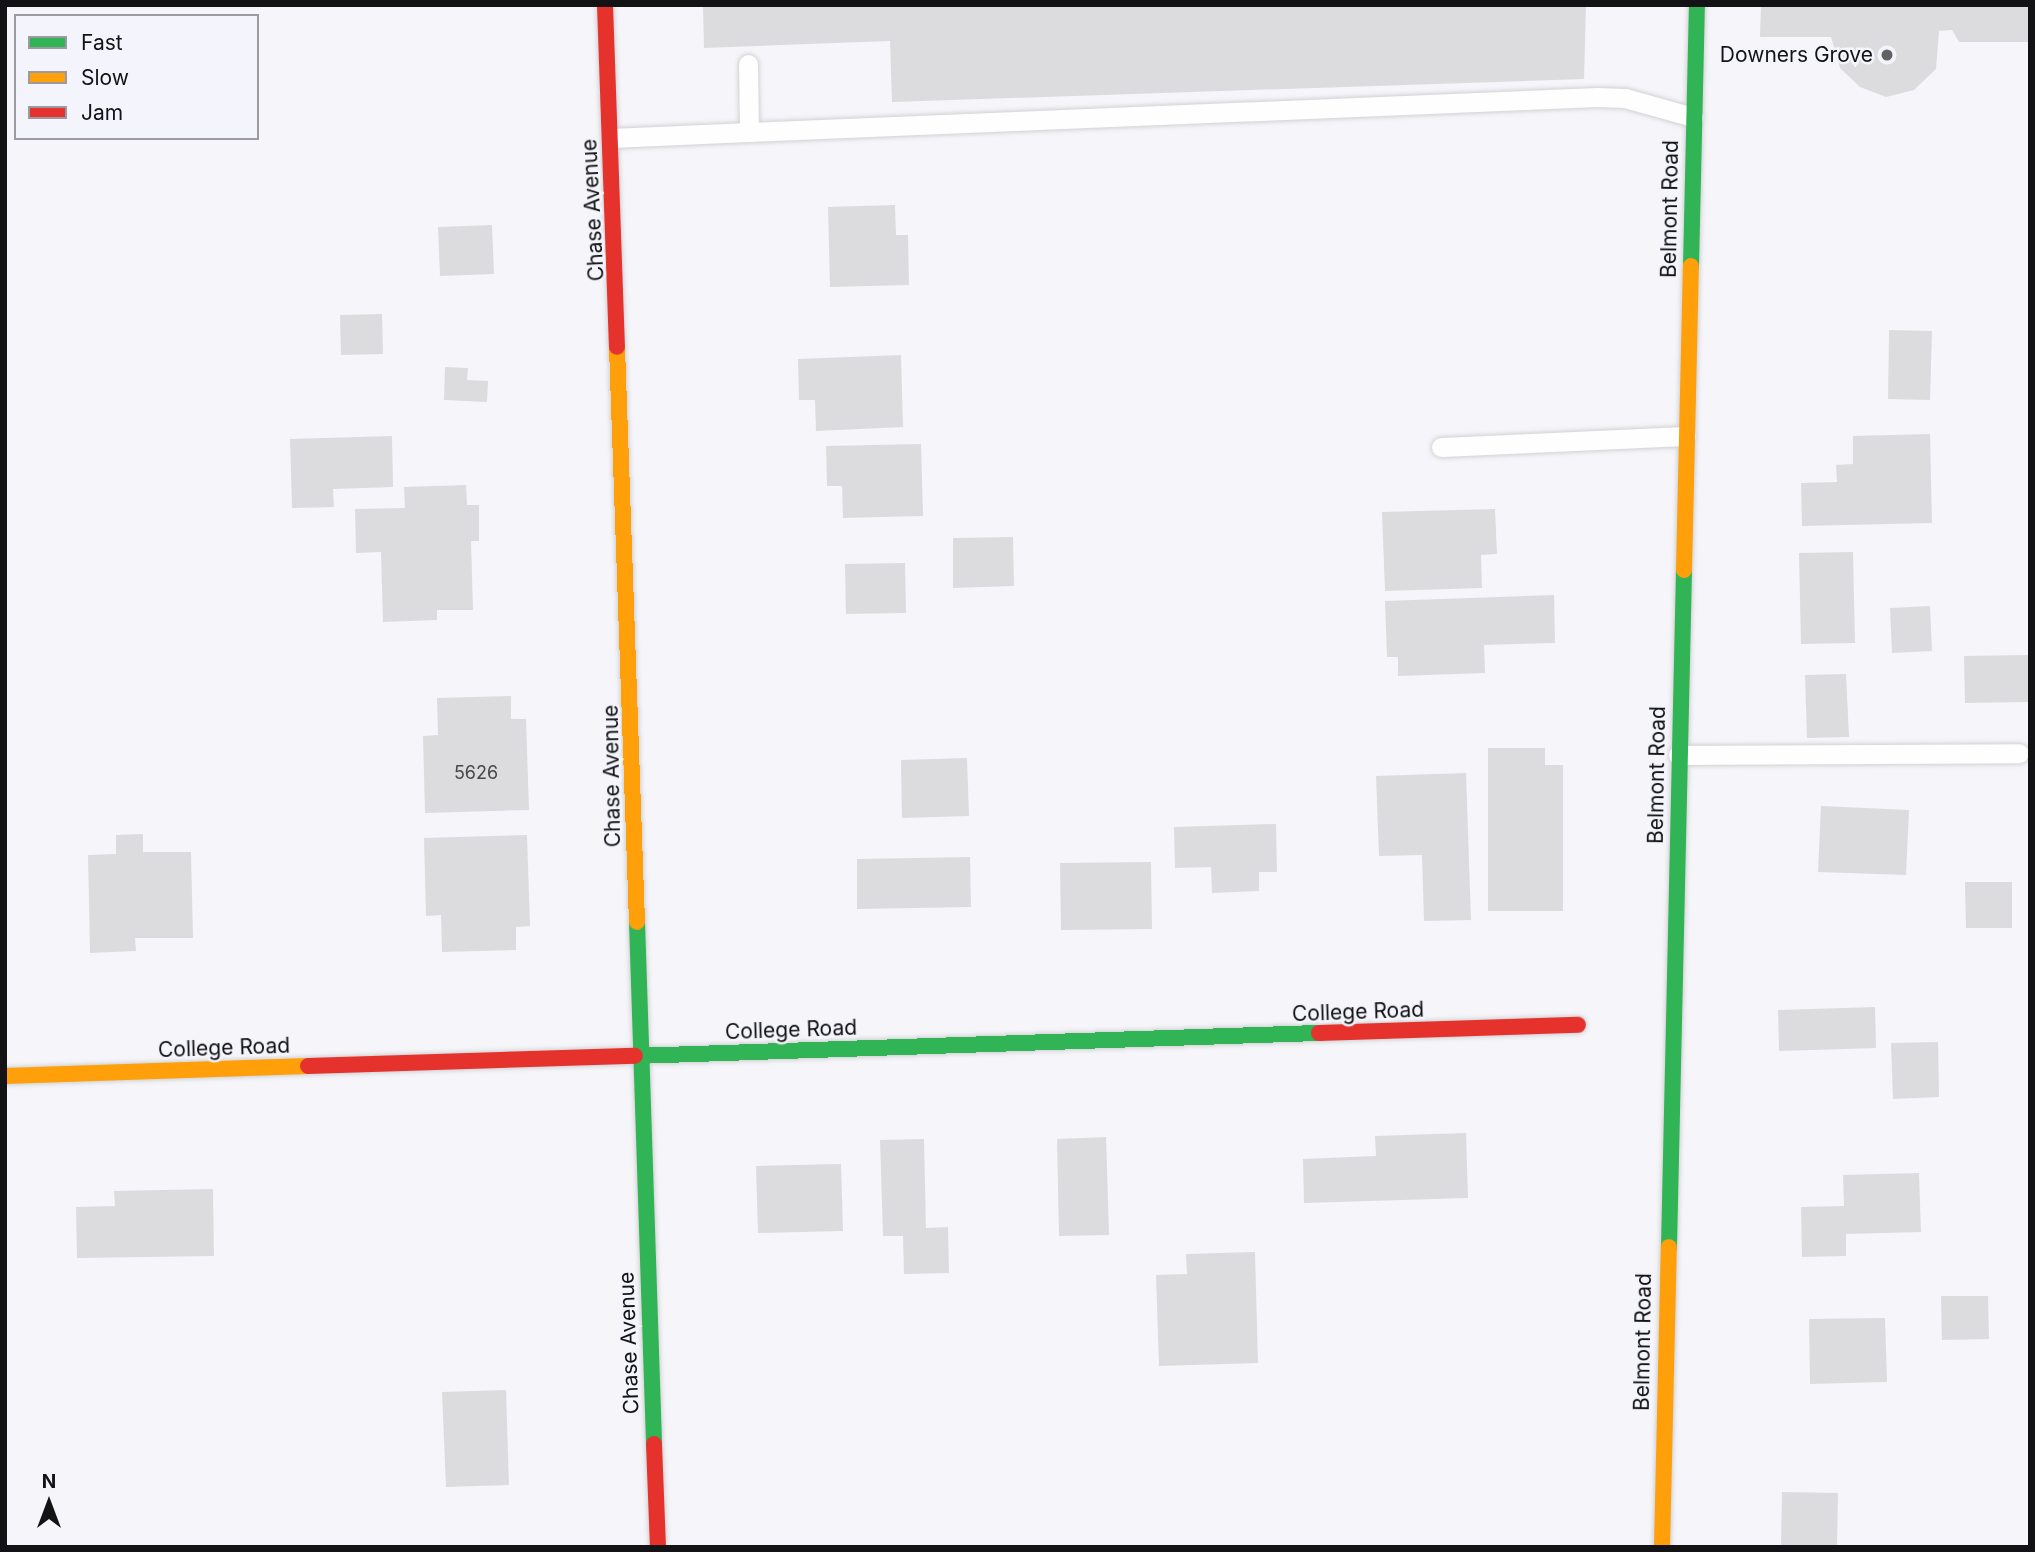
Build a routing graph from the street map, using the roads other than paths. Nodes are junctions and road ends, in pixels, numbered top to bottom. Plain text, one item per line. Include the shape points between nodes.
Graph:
1 (606, 5) edge
2 (1697, 5) edge
3 (748, 64) dead end
4 (1693, 117) junction
5 (749, 132) junction
6 (611, 138) junction
7 (1686, 436) junction
8 (1441, 447) dead end
9 (2019, 753) dead end
10 (1678, 755) junction
11 (1578, 1025) dead end
12 (639, 1056) junction
13 (5, 1076) edge
14 (658, 1547) edge
15 (1662, 1547) edge

1 - 6 street, Chase Avenue
2 - 4 street, Belmont Road
3 - 5 lane
4 - 5 lane via 1625,98 1597,97
4 - 7 street, Belmont Road
5 - 6 lane
6 - 12 street, Chase Avenue
7 - 8 lane
7 - 10 street, Belmont Road
9 - 10 lane
10 - 15 street, Belmont Road
11 - 12 street, College Road
12 - 13 street, College Road
12 - 14 street, Chase Avenue

